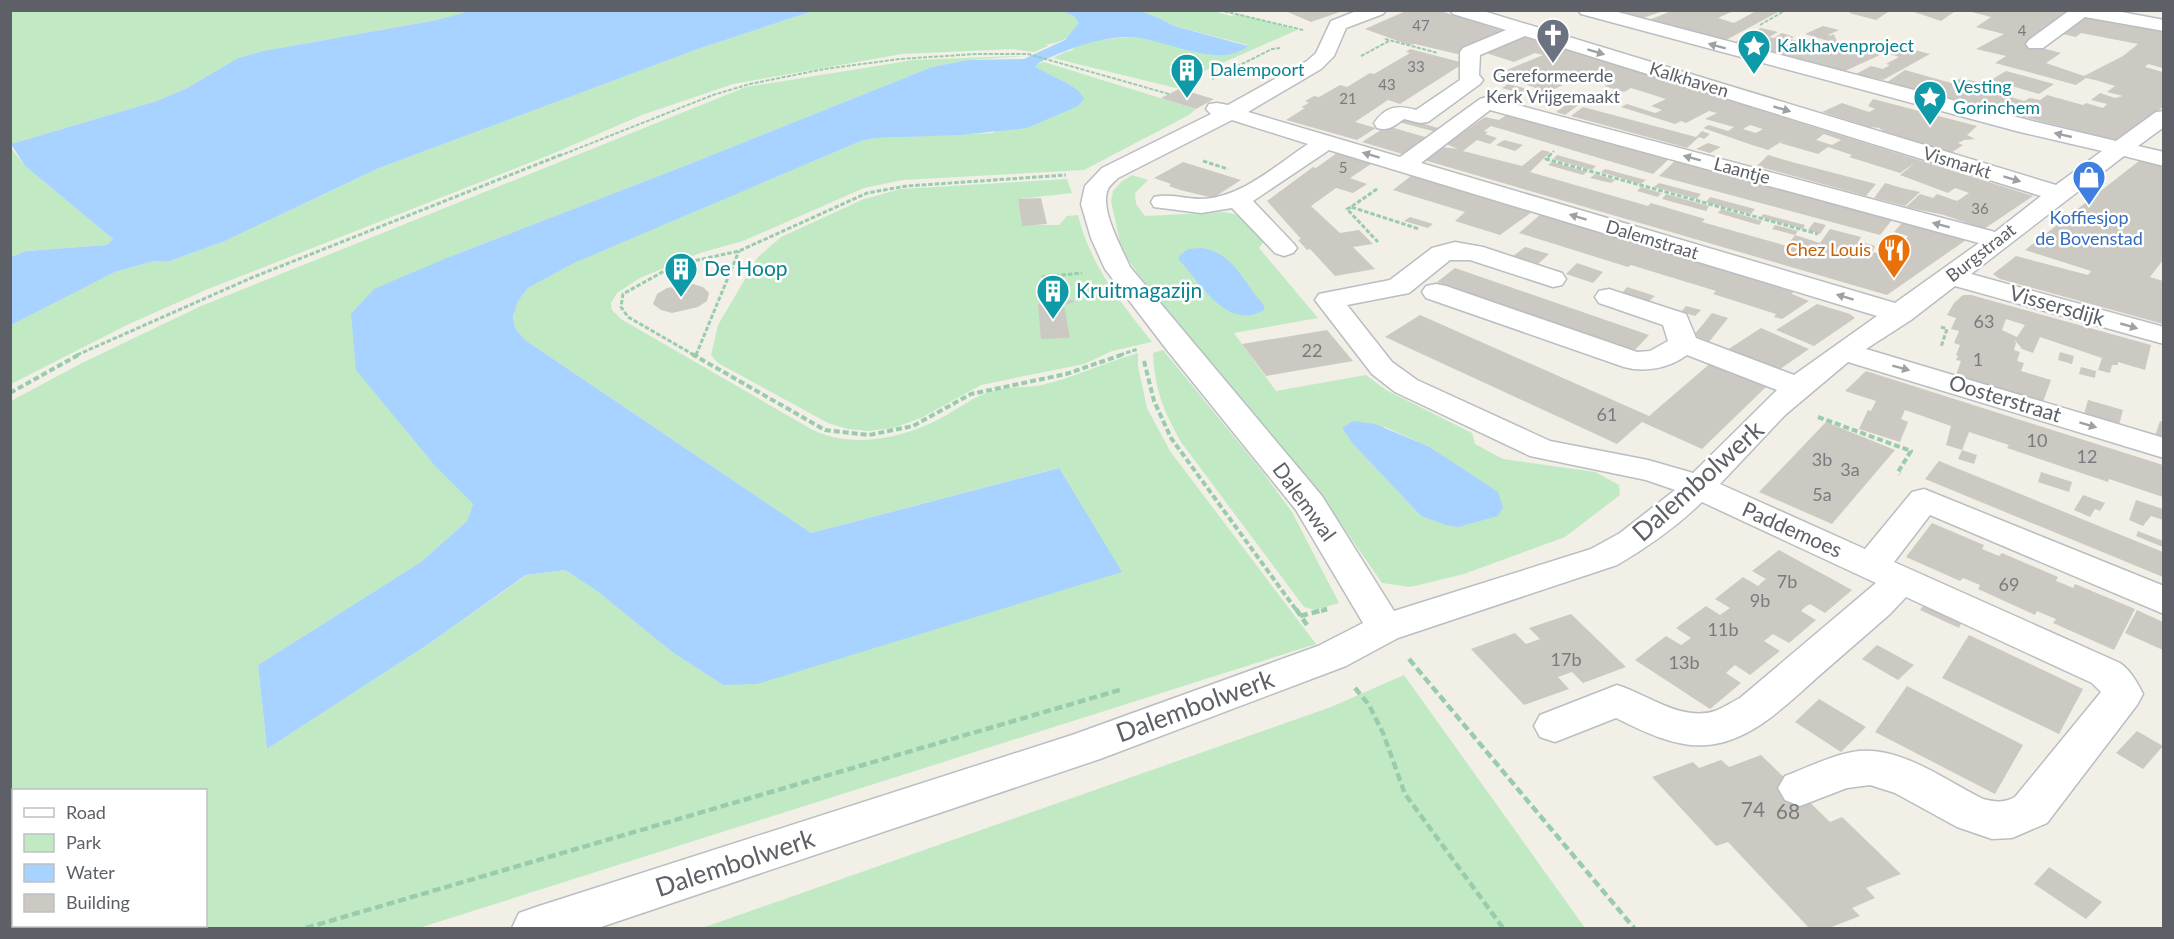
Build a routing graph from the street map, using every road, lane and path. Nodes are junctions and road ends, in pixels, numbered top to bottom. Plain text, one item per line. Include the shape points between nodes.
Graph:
1 (1219, 10) edge
2 (1377, 10) edge
3 (1459, 10) edge
4 (1587, 10) edge
5 (2080, 11) edge
6 (1232, 12) edge
7 (1340, 24) junction
8 (2163, 26) edge
9 (1303, 30) dead end
10 (1523, 30) junction
11 (1389, 40) junction
12 (2036, 44) dead end
13 (1281, 48) dead end
14 (1360, 56) dead end
15 (1469, 58) junction
16 (1169, 94) dead end
17 (1205, 95) joint
18 (1230, 112) junction
19 (2163, 117) edge
20 (1385, 123) dead end
21 (1855, 131) joint
22 (1326, 142) junction
23 (1160, 147) junction
24 (2120, 148) junction
25 (1544, 149) dead end
26 (2163, 159) edge
27 (1405, 166) junction
28 (1104, 178) junction
29 (1267, 181) junction
30 (2059, 194) junction
31 (1238, 200) junction
32 (1163, 202) dead end
33 (1351, 207) junction
34 (1818, 234) dead end
35 (1997, 240) junction
36 (1378, 242) dead end
37 (1284, 248) dead end
38 (1455, 250) junction
39 (739, 251) junction
40 (1951, 277) junction
41 (1553, 279) dead end
42 (1436, 292) dead end
43 (1609, 297) dead end
44 (1907, 309) junction
45 (2163, 336) edge
46 (1683, 343) junction
47 (1142, 348) dead end
48 (1845, 352) junction
49 (696, 356) junction
50 (1144, 359) dead end
51 (1932, 377) junction
52 (10, 393) edge
53 (1805, 401) junction
54 (2163, 448) edge
55 (1698, 487) junction
56 (1924, 500) junction
57 (1887, 572) junction
58 (2163, 601) edge
59 (1385, 628) junction
60 (1332, 656) junction
61 (1132, 686) dead end
62 (1555, 726) dead end
63 (1800, 788) dead end
64 (306, 928) edge
65 (536, 928) edge
66 (1503, 928) edge
67 (1634, 928) edge

1 - 6 path
2 - 7 street
3 - 10 street, Kalkhaven
24 -> 4 street, Kalkhaven
5 - 8 street
5 - 12 street
6 - 9 path
7 - 11 path
7 - 18 street via 1322,59
10 - 15 street via 1470,52
10 -> 21 street, Kalkhaven
11 - 14 path
11 - 15 path
13 - 17 path via 1215,76
15 - 20 street via 1469,79 1473,80 1420,117 1400,112
16 - 52 path via 1028,54 897,58 750,83 251,278 88,350
17 - 18 street, Dalemstraat
18 - 22 street, Dalemstraat
18 - 23 street
19 - 24 street, Burgstraat
21 -> 30 street, Vismarkt
27 -> 22 street, Dalemstraat
22 - 29 street
23 - 28 street
23 - 29 path
24 - 26 street
24 - 30 street, Burgstraat
25 - 34 path via 1555,152 1546,159
27 - 33 path
35 -> 27 street, Laantje via 1487,103
44 -> 27 street, Dalemstraat
28 - 39 path via 1041,176 878,190
28 - 59 street, Dalemwal via 1097,186 1093,204 1118,269 1310,504
29 - 31 street
30 - 35 street, Burgstraat
31 - 32 street via 1201,206
31 - 37 street
33 - 36 path via 1347,210
33 - 38 path via 1452,239
35 - 40 street, Burgstraat
38 - 41 street
38 - 55 street, Paddemoes via 1441,254 1399,287 1329,300 1382,368 1406,386 1541,449 1648,470
39 - 49 path
39 - 49 path via 675,265 631,288 620,303 628,317
40 - 44 street, Burgstraat
40 -> 45 street, Vissersdijk
42 - 46 street via 1634,361 1664,357
43 - 46 street via 1676,320
44 - 48 street, Burgstraat
44 - 51 path via 1939,316 1934,325 1947,329
46 - 53 street
47 - 49 path via 1056,377 968,395 918,425 862,436 825,430
48 -> 51 street, Oosterstraat
48 - 53 street, Burgstraat
50 - 60 path via 1147,381 1171,438
51 -> 54 street, Oosterstraat
53 - 55 street, Dalembolwerk
53 - 56 path via 1911,451 1898,472
55 - 57 street, Paddemoes
55 - 59 street, Dalembolwerk via 1646,533 1605,557
56 - 57 street
56 - 58 street
57 - 62 street via 1877,605 1754,709 1726,724 1706,729 1680,726 1657,720 1617,700
57 - 63 street, Paddemoes via 2106,673 2123,694 2031,810 2019,819 1979,817 1897,774 1870,768
59 - 60 street, Dalembolwerk
59 - 67 path
60 - 65 street, Dalembolwerk via 1085,747
60 - 66 path via 1369,705 1405,794
61 - 64 path

